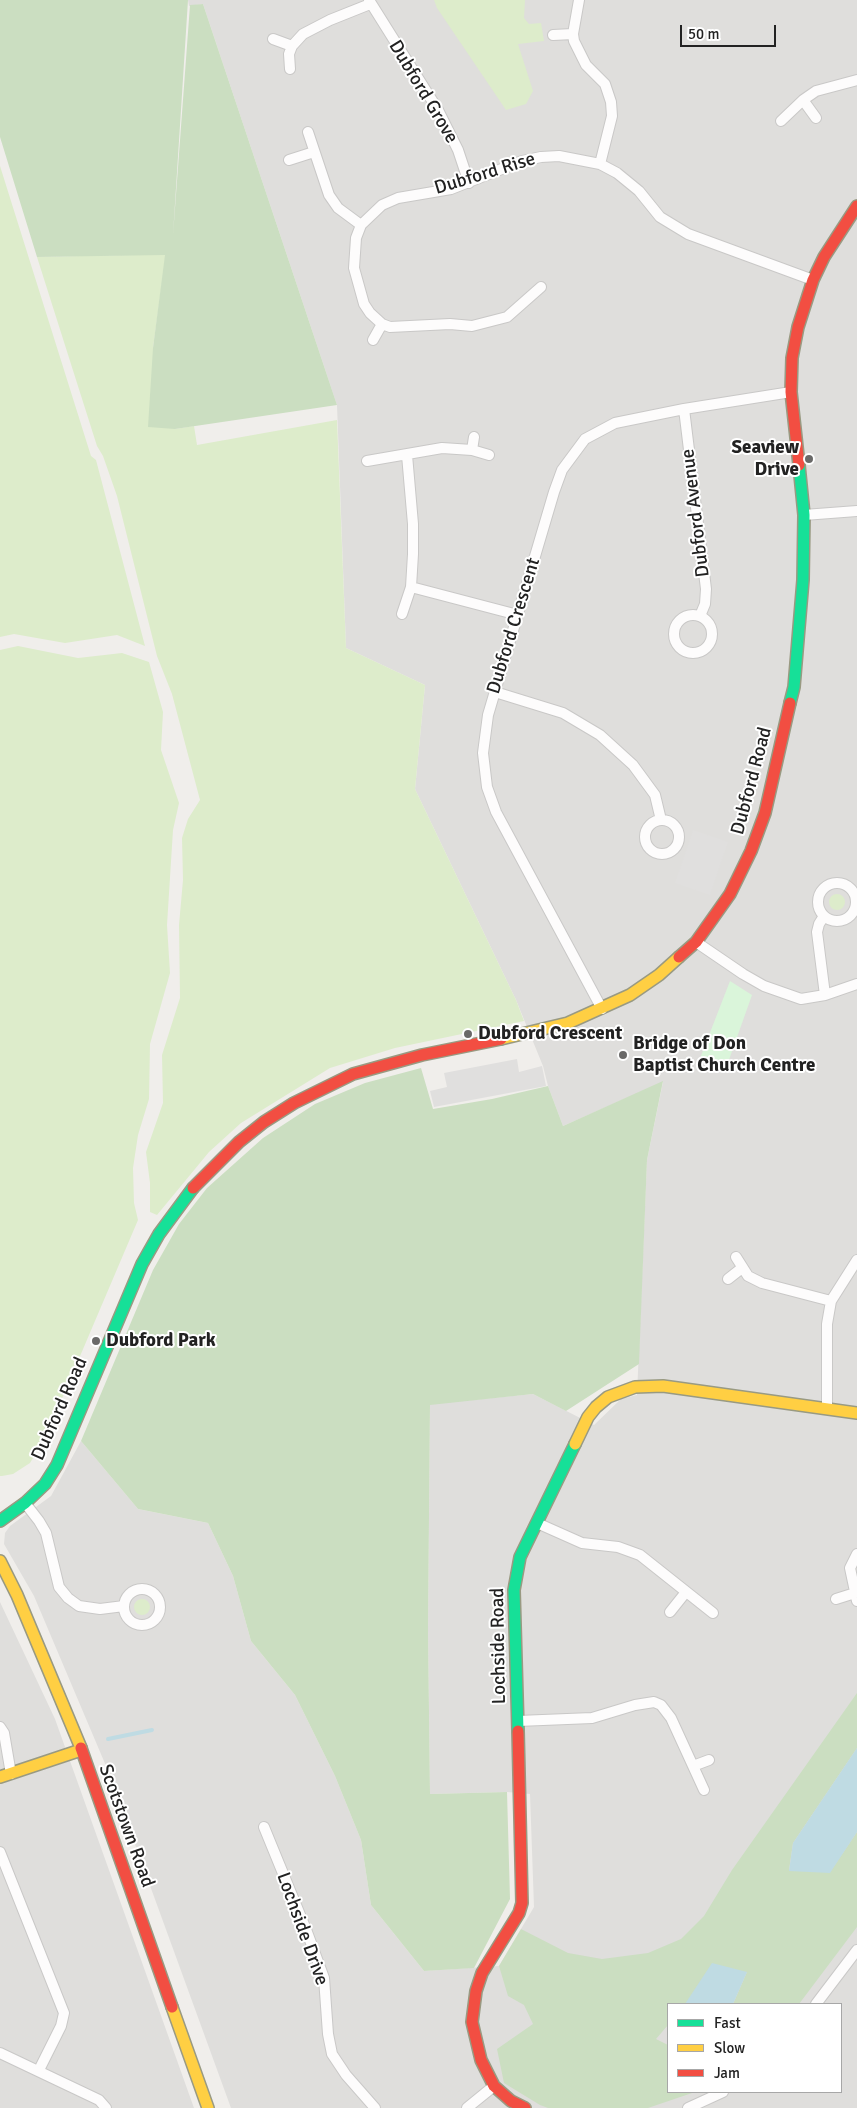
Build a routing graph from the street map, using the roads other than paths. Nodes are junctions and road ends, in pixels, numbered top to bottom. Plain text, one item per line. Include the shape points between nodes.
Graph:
1 (579, 0) edge
2 (369, 2) edge
3 (573, 34) junction
4 (553, 35) dead end
5 (273, 38) dead end
6 (292, 46) junction
7 (290, 69) dead end
8 (857, 80) edge
9 (803, 100) junction
10 (816, 118) dead end
11 (781, 121) dead end
12 (308, 132) dead end
13 (314, 152) junction
14 (289, 160) dead end
15 (600, 164) junction
16 (468, 183) junction
17 (857, 206) edge
18 (361, 225) junction
19 (813, 280) junction
20 (541, 287) dead end
21 (382, 324) junction
22 (373, 340) dead end
23 (791, 392) junction
24 (684, 408) junction
25 (474, 436) dead end
26 (472, 450) junction
27 (407, 455) junction
28 (489, 455) dead end
29 (367, 461) dead end
30 (857, 511) edge
31 (804, 515) junction
32 (412, 587) junction
33 (402, 614) dead end
34 (518, 615) junction
35 (700, 616) dead end
36 (495, 692) junction
37 (661, 820) dead end
38 (824, 916) dead end
39 (696, 942) junction
40 (857, 984) edge
41 (826, 995) junction
42 (602, 1009) junction
43 (736, 1257) dead end
44 (857, 1261) edge
45 (742, 1268) junction
46 (728, 1279) dead end
47 (831, 1301) junction
48 (827, 1408) junction
49 (857, 1413) edge
50 (25, 1502) junction
51 (0, 1521) edge
52 (537, 1523) junction
53 (857, 1554) edge
54 (0, 1561) edge
55 (686, 1592) junction
56 (856, 1597) edge
57 (836, 1599) dead end
58 (124, 1606) dead end
59 (670, 1612) dead end
60 (713, 1613) dead end
61 (518, 1721) junction
62 (0, 1727) edge
63 (81, 1750) junction
64 (709, 1760) dead end
65 (693, 1766) junction
66 (6, 1776) edge
67 (704, 1790) dead end
68 (264, 1827) dead end
69 (0, 1852) edge
70 (857, 1950) edge
71 (817, 2003) edge
72 (0, 2053) edge
73 (39, 2070) junction
74 (494, 2086) junction
75 (721, 2093) edge
76 (106, 2108) edge
77 (208, 2108) edge
78 (375, 2108) edge
79 (467, 2108) edge
80 (525, 2108) edge
81 (688, 2108) edge

1 - 3 street
2 - 6 street, Dubford Grove via 310,30
2 - 16 street, Dubford Grove via 438,110 458,150
3 - 4 street
3 - 15 street via 586,64 605,84 611,102 612,116
5 - 6 street
6 - 7 street
8 - 9 street via 816,91
9 - 10 street
9 - 11 street
12 - 13 street
13 - 14 street
13 - 18 street via 329,195 338,208
15 - 16 street, Dubford Rise via 559,156 540,157
15 - 19 street, Dubford Rise via 618,173 639,191 660,217 674,227
16 - 18 street, Dubford Rise via 398,198 382,205
17 - 19 street, Dubford Road
18 - 21 street via 356,238 354,268 364,304
19 - 23 street, Dubford Road via 795,342
20 - 21 street via 507,317 472,326 450,324 409,328
21 - 22 street
23 - 24 street, Dubford Crescent
23 - 31 street, Dubford Road
24 - 34 street, Dubford Crescent via 614,422 585,439 572,455 562,470
24 - 35 street, Dubford Avenue via 706,589 706,604
25 - 26 street
26 - 27 street via 442,448
26 - 28 street
27 - 29 street
27 - 32 street via 413,524
30 - 31 street
31 - 39 street, Dubford Road via 803,580 794,686 767,805 751,851 730,894
32 - 33 street
32 - 34 street
34 - 36 street, Dubford Crescent
36 - 37 street via 563,713 600,734 634,765 655,795
36 - 42 street, Dubford Crescent via 482,753 487,787 496,812
38 - 41 street via 817,932
39 - 41 street via 764,986 801,998
39 - 42 street, Dubford Road via 652,980
40 - 41 street
42 - 50 street, Dubford Road via 568,1023 530,1033 422,1055 353,1074 294,1103 239,1142 197,1183 159,1234 142,1264 57,1465 45,1484
43 - 45 street
44 - 47 street
45 - 46 street
45 - 47 street via 748,1276 762,1283
47 - 48 street via 827,1324
48 - 49 street, Lochside Road
48 - 52 street, Lochside Road via 663,1386 622,1391 608,1397 588,1417
50 - 51 street, Dubford Road
50 - 58 street via 46,1533 59,1587 68,1598 79,1606 100,1609
52 - 55 street via 582,1542 640,1555
52 - 61 street, Lochside Road via 520,1557 514,1590
53 - 56 street via 850,1568
54 - 63 street, Scotstown Road
55 - 59 street
55 - 60 street
56 - 57 street
61 - 65 street via 592,1718 654,1702 671,1718
61 - 74 street, Lochside Road via 522,1903 482,1973 473,2005 475,2041
62 - 66 street via 4,1733
63 - 66 street
63 - 77 street, Scotstown Road
64 - 65 street
65 - 67 street
68 - 78 street, Lochside Drive via 324,1978 332,2054
69 - 73 street via 64,2013
70 - 71 street
72 - 73 street
73 - 76 street via 99,2100
74 - 79 street
74 - 80 street, Lochside Road via 510,2101
75 - 81 street

